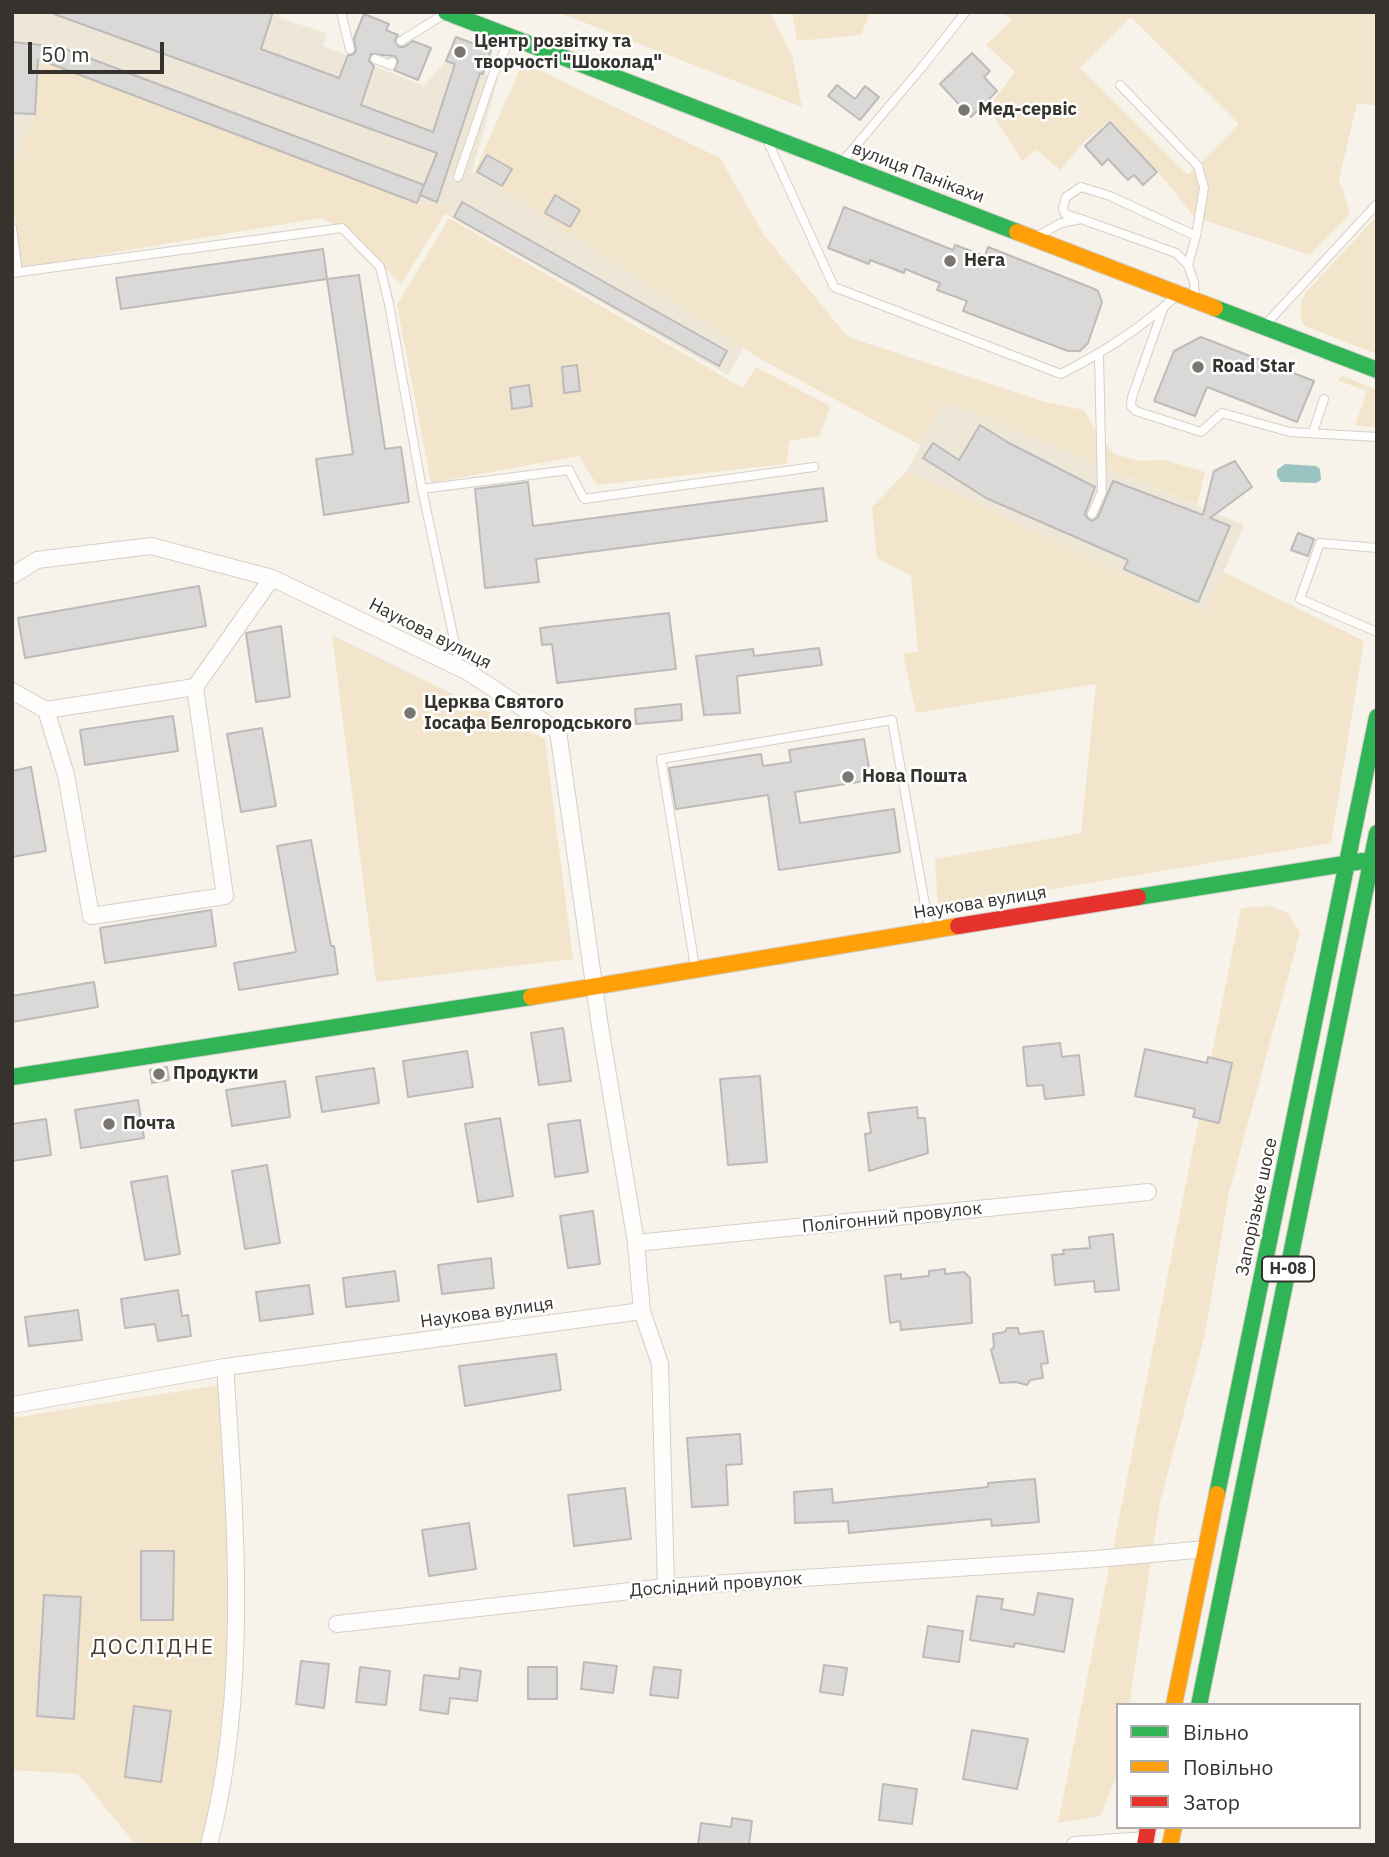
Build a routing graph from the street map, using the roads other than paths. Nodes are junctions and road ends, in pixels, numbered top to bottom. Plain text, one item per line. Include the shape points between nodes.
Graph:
1 (341, 12) edge
2 (446, 12) edge
3 (964, 14) edge
4 (511, 38) junction
5 (401, 41) dead end
6 (350, 49) dead end
7 (375, 59) dead end
8 (392, 62) dead end
9 (1120, 85) dead end
10 (766, 136) junction
11 (840, 164) junction
12 (458, 177) dead end
13 (1377, 204) edge
14 (1081, 219) junction
15 (12, 228) edge
16 (1196, 236) junction
17 (1035, 238) junction
18 (1188, 265) junction
19 (15, 273) edge
20 (1188, 296) junction
21 (1163, 309) junction
22 (1264, 326) junction
23 (1099, 354) junction
24 (1377, 370) edge
25 (1324, 398) dead end
26 (1313, 432) junction
27 (1377, 437) edge
28 (814, 467) dead end
29 (422, 489) junction
30 (1092, 514) dead end
31 (1377, 548) edge
32 (12, 576) edge
33 (272, 578) junction
34 (1377, 632) edge
35 (460, 668) junction
36 (195, 687) junction
37 (12, 691) edge
38 (46, 710) junction
39 (1377, 716) edge
40 (1377, 834) edge
41 (1374, 859) edge
42 (1348, 864) junction
43 (930, 930) junction
44 (695, 970) junction
45 (594, 987) junction
46 (12, 1077) edge
47 (1148, 1192) dead end
48 (636, 1243) junction
49 (642, 1311) junction
50 (225, 1367) junction
51 (12, 1405) edge
52 (1206, 1549) junction
53 (666, 1587) junction
54 (337, 1624) dead end
55 (1174, 1703) edge
56 (1199, 1703) edge
57 (1146, 1837) edge
58 (209, 1845) edge
59 (1075, 1845) edge

1 - 6 lane
2 - 4 street, вулиця Панікахи
2 - 5 lane
3 - 11 lane
4 - 10 street, вулиця Панікахи
4 - 12 lane via 493,75
7 - 8 lane
9 - 16 lane via 1198,166 1205,188
10 - 11 street, вулиця Панікахи
10 - 23 lane via 834,287 1061,374
11 - 17 street, вулиця Панікахи
13 - 22 lane
14 - 16 lane via 1065,214 1063,208 1066,197 1081,187
14 - 17 lane via 1061,223
14 - 18 lane via 1176,253
15 - 19 lane
16 - 18 lane
17 - 20 street, вулиця Панікахи
18 - 20 lane via 1194,282
19 - 29 lane via 342,228 380,267
20 - 21 lane
20 - 22 street, вулиця Панікахи
21 - 23 lane
21 - 26 lane via 1132,397 1136,411 1201,432 1222,413 1290,432
22 - 24 street, вулиця Панікахи
23 - 30 lane via 1102,492
25 - 26 lane
26 - 27 lane
28 - 29 lane via 584,499 569,470
29 - 35 lane
31 - 34 lane via 1320,543 1300,598
32 - 33 street, Наукова вулиця via 37,560 151,545
33 - 35 street, Наукова вулиця
33 - 36 street
35 - 45 street, Наукова вулиця via 558,731
36 - 38 street
36 - 38 street via 225,896 91,916 66,775
37 - 38 street
39 - 42 street, Запорізьке шосе / Н-08
40 - 41 street, Н-08
41 - 42 street, Наукова вулиця
41 - 56 street, Н-08
42 - 43 street, Наукова вулиця
42 - 52 street, Запорізьке шосе / Н-08
43 - 44 street, Наукова вулиця
43 - 44 lane via 892,720 661,759
44 - 45 street, Наукова вулиця
45 - 46 street, Наукова вулиця
45 - 48 street, Наукова вулиця
47 - 48 street, Полігонний провулок
48 - 49 street, Наукова вулиця
49 - 50 street, Наукова вулиця
49 - 53 street via 660,1364
50 - 51 street, Наукова вулиця
50 - 58 street via 234,1519 234,1692
52 - 53 street, Дослідний провулок
52 - 55 street, Запорізьке шосе / Н-08
53 - 54 street, Дослідний провулок
57 - 59 street

